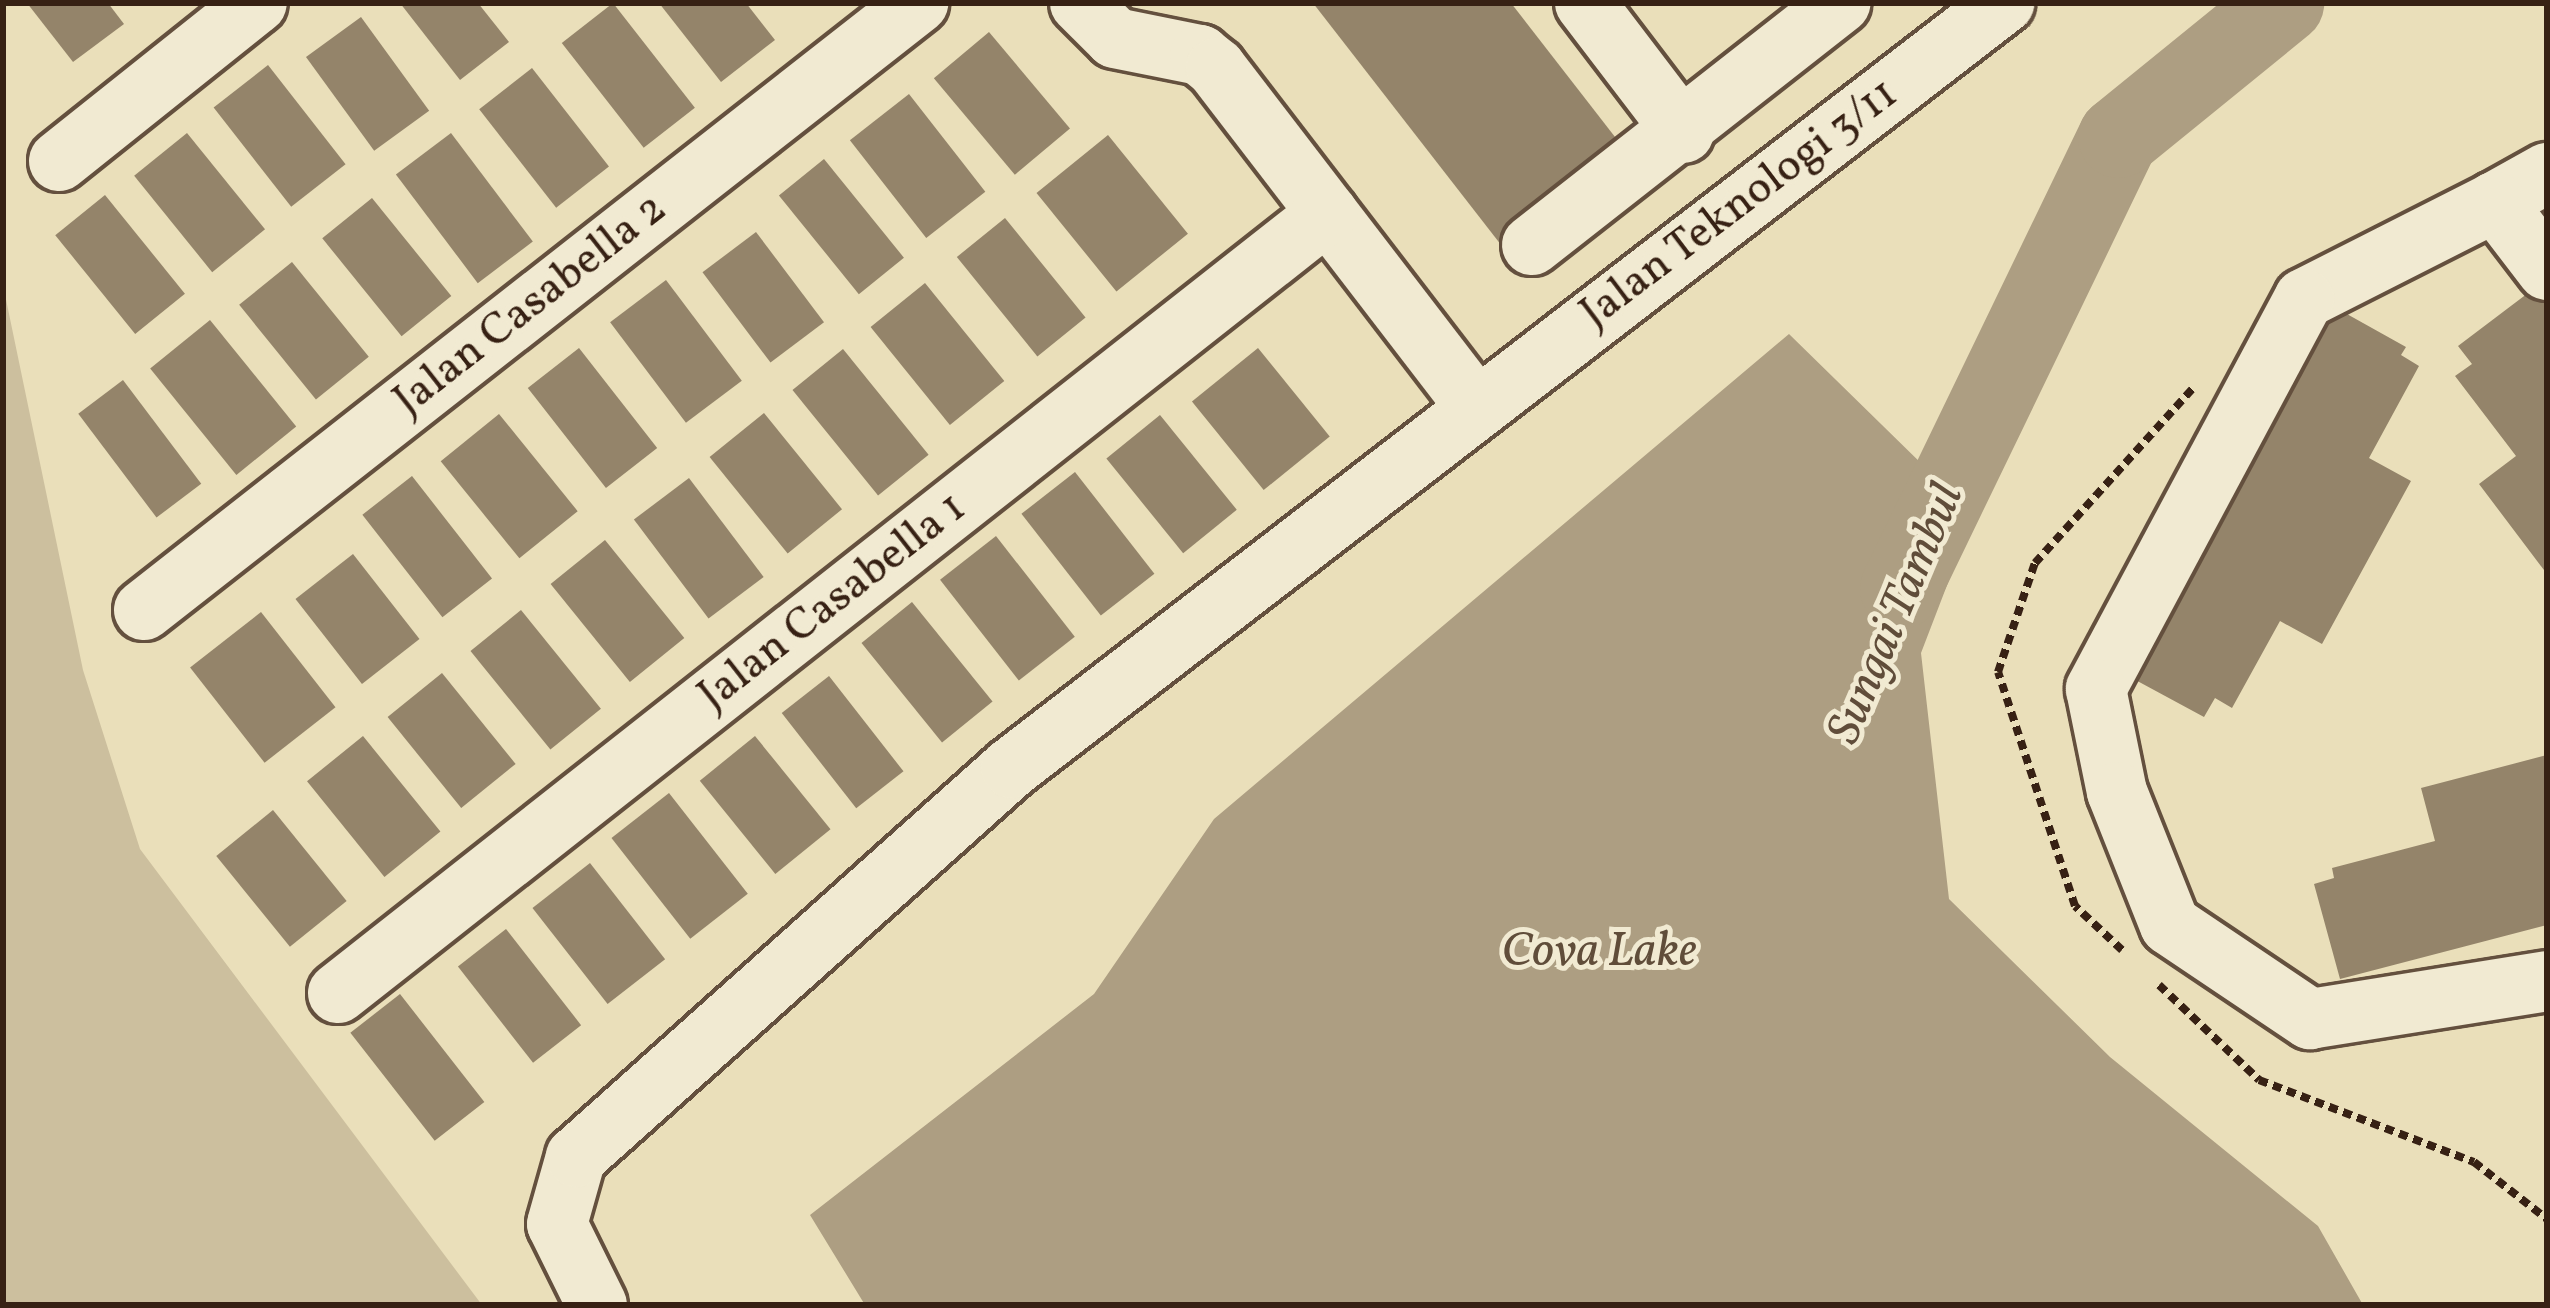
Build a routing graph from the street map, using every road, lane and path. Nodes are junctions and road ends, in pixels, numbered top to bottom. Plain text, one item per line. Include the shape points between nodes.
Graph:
1 (257, 3) edge
2 (918, 3) edge
3 (1080, 3) edge
4 (1585, 3) edge
5 (1841, 3) edge
6 (2004, 3) edge
7 (1684, 133) junction
8 (59, 161) dead end
9 (2547, 172) edge
10 (2495, 202) junction
11 (1328, 213) junction
12 (1532, 245) dead end
13 (2547, 270) edge
14 (2204, 378) dead end
15 (1476, 407) junction
16 (144, 610) dead end
17 (2126, 953) dead end
18 (2142, 969) dead end
19 (2547, 981) edge
20 (338, 993) dead end
21 (2547, 1219) edge
22 (597, 1305) edge

1 - 8 street
2 - 16 street, Jalan Casabella 2
3 - 11 street via 1115,38 1201,55
4 - 7 street
5 - 7 street
6 - 15 street, Jalan Teknologi 3/11
7 - 12 street
9 - 10 street
10 - 13 street
10 - 19 street via 2304,299 2096,688 2117,792 2170,926 2310,1019
11 - 15 street
11 - 20 street, Jalan Casabella 1
14 - 17 path via 2036,563 1998,672 2075,906
15 - 22 street, Jalan Teknologi 3/11 via 1011,768 575,1157 560,1187 557,1225
18 - 21 path via 2259,1080 2474,1162

